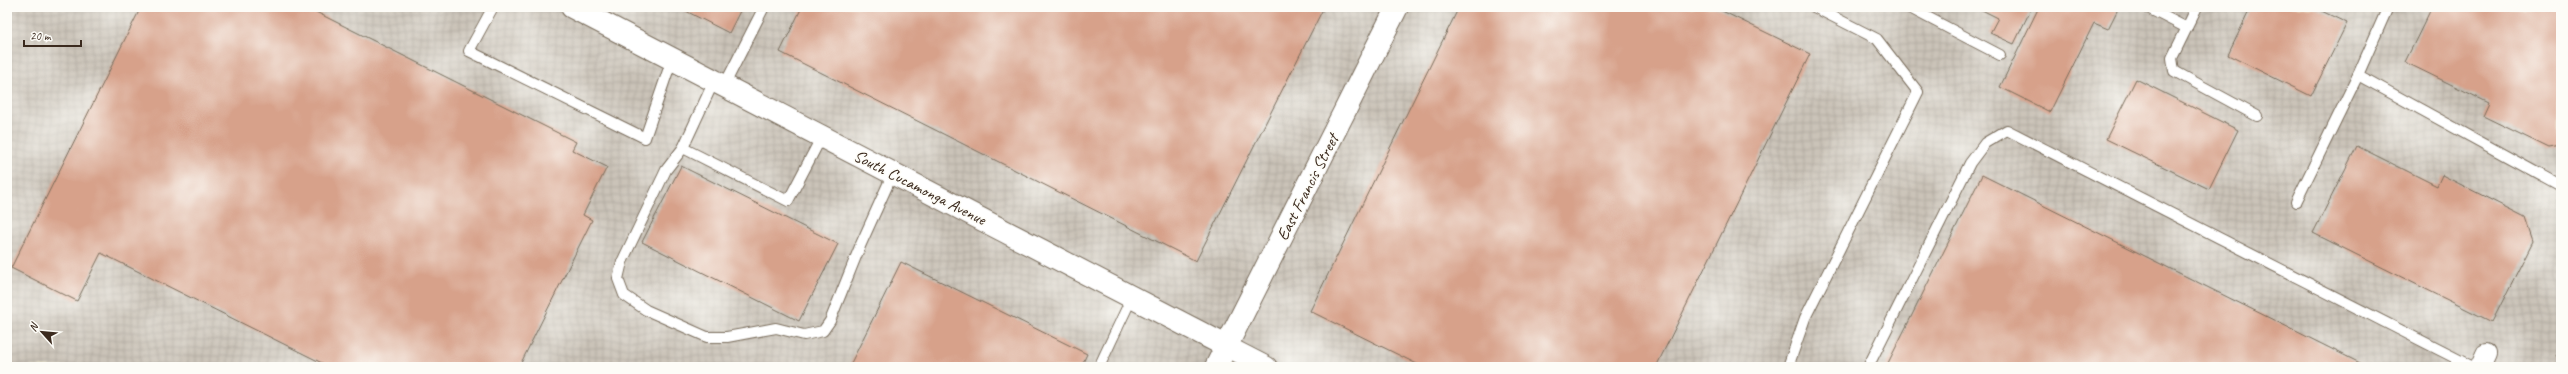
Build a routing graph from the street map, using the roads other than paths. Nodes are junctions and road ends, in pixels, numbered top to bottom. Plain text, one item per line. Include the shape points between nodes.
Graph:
1 (493, 7) edge
2 (572, 7) edge
3 (764, 7) edge
4 (1397, 7) edge
5 (1814, 7) edge
6 (1908, 7) edge
7 (2146, 7) edge
8 (2197, 7) edge
9 (2388, 7) edge
10 (2187, 28) junction
11 (2000, 55) dead end
12 (672, 59) junction
13 (2358, 76) junction
14 (719, 83) junction
15 (2257, 116) dead end
16 (822, 136) junction
17 (683, 148) junction
18 (893, 173) junction
19 (2561, 186) edge
20 (2296, 202) dead end
21 (1132, 297) junction
22 (1226, 346) junction
23 (2480, 363) edge
24 (1099, 367) edge
25 (1216, 367) edge
26 (1267, 367) edge
27 (1788, 367) edge
28 (1868, 367) edge

1 - 12 lane via 469,51 645,138
2 - 12 street, South Cucamonga Avenue
3 - 14 lane
4 - 22 street, East Francis Street
5 - 27 lane via 1877,39 1918,92 1805,318
6 - 11 lane
7 - 10 lane
8 - 10 lane
9 - 13 lane
10 - 15 lane via 2172,58 2174,71
12 - 14 street, South Cucamonga Avenue
13 - 19 lane
13 - 20 lane
14 - 16 street, South Cucamonga Avenue
14 - 17 lane
16 - 17 lane via 788,201
16 - 18 street, South Cucamonga Avenue
17 - 18 lane via 666,170 622,262 618,279 624,295 646,310 707,337 776,328 804,335 823,331 830,321
18 - 21 street, South Cucamonga Avenue
21 - 22 street, South Cucamonga Avenue
21 - 24 lane
22 - 25 street, East Francis Street
22 - 26 street, South Cucamonga Avenue
23 - 28 lane via 2007,130 1985,143 1970,163

